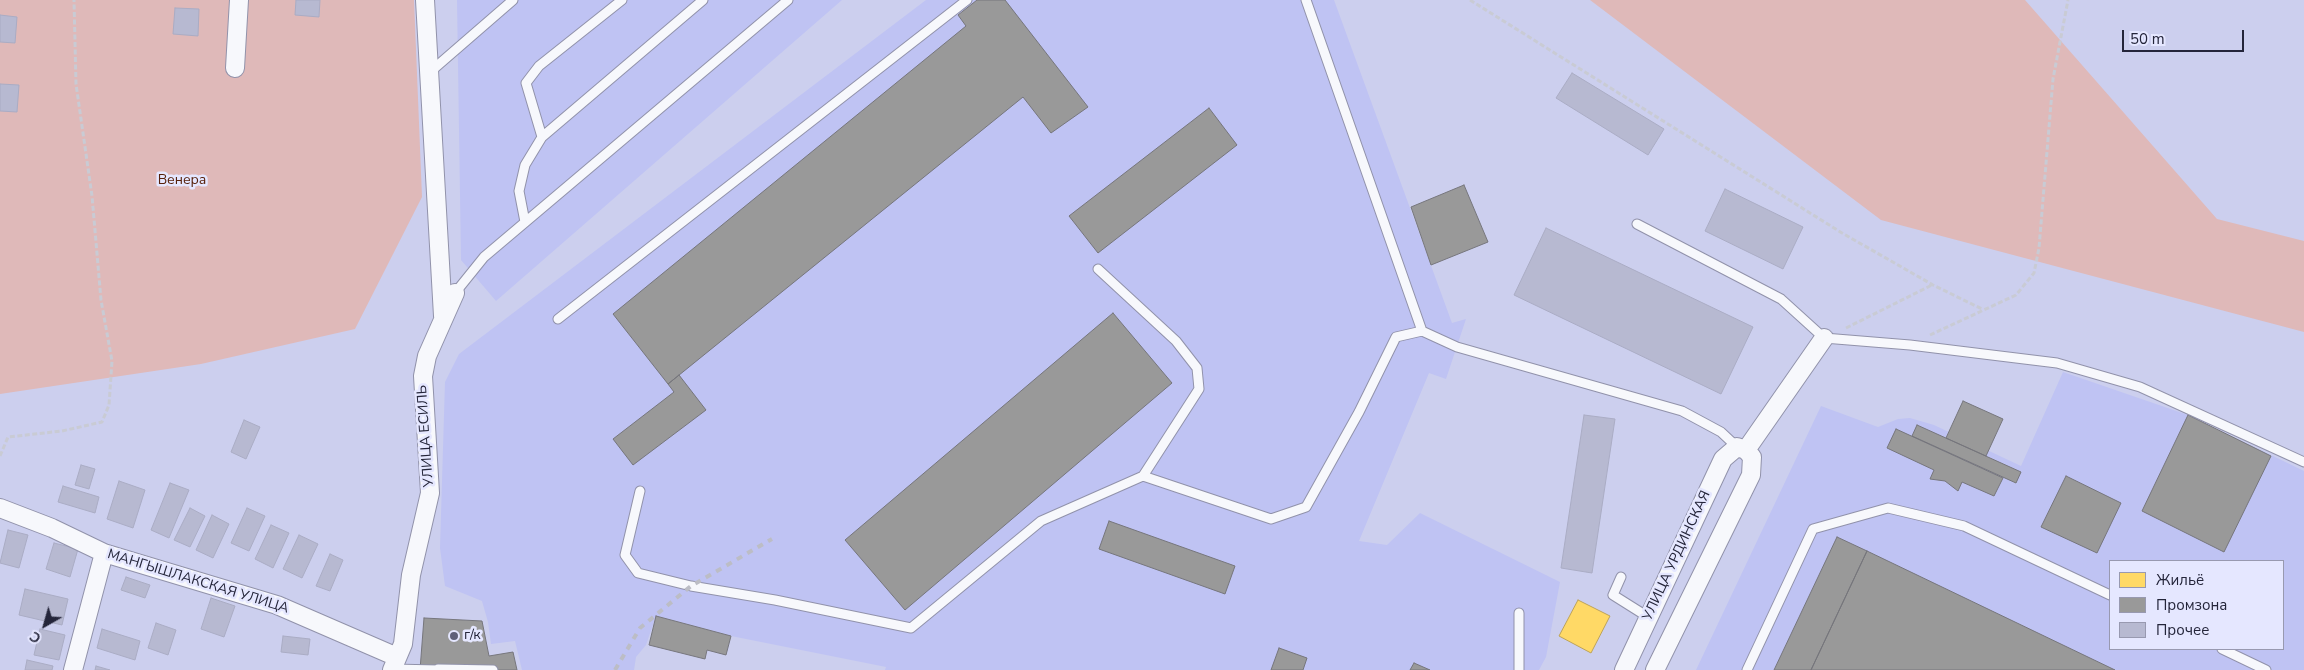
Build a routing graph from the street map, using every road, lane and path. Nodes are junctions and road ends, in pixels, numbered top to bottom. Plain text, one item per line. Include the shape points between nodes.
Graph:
1 (74, 0) edge
2 (239, 0) edge
3 (425, 0) edge
4 (513, 0) edge
5 (622, 0) edge
6 (703, 0) edge
7 (788, 0) edge
8 (967, 0) edge
9 (1306, 0) edge
10 (1470, 0) edge
11 (2068, 0) edge
12 (235, 68) dead end
13 (430, 72) junction
14 (542, 137) junction
15 (525, 222) junction
16 (1637, 224) dead end
17 (1098, 269) dead end
18 (1933, 285) junction
19 (455, 293) joint
20 (1982, 309) junction
21 (444, 319) junction
22 (558, 319) dead end
23 (1422, 330) junction
24 (1824, 338) junction
25 (1910, 345) junction
26 (1742, 449) junction
27 (0, 456) edge
28 (2304, 462) edge
29 (1143, 476) junction
30 (640, 491) dead end
31 (0, 508) edge
32 (104, 553) junction
33 (1621, 577) dead end
34 (2109, 596) edge
35 (1518, 613) dead end
36 (1648, 617) junction
37 (2224, 650) edge
38 (393, 666) edge
39 (2262, 669) edge
40 (73, 670) edge
41 (438, 670) edge
42 (492, 670) edge
43 (1519, 670) edge
44 (1624, 670) edge
45 (1655, 670) edge
46 (1748, 670) edge

1 - 27 path via 76,84 92,196 101,300 112,361 109,406 102,422 8,438
2 - 12 street
3 - 13 street
4 - 13 lane
5 - 14 lane via 540,66 526,83
6 - 14 lane
7 - 15 lane
8 - 22 lane
9 - 23 lane
10 - 18 path via 1842,233
11 - 20 path via 2053,79 2039,248 2034,273 2016,295
13 - 21 street
14 - 15 lane via 525,165 519,191
15 - 19 lane via 484,257
16 - 24 lane via 1781,299
17 - 29 lane via 1176,341 1197,368 1199,389
18 - 20 path
18 - 24 path
19 - 21 street, УЛИЦА ЕСИЛЬ
20 - 25 path
21 - 38 street, УЛИЦА ЕСИЛЬ via 427,356 423,376 430,493 411,575 403,644
23 - 26 lane via 1457,347 1682,411 1721,432
23 - 29 lane via 1396,337 1306,507 1271,519
24 - 25 lane
24 - 26 street, УЛИЦА УРДИНСКАЯ
25 - 28 lane via 2057,363 2140,387
26 - 36 street, УЛИЦА УРДИНСКАЯ via 1723,459
26 - 45 street via 1752,457 1751,475
29 - 30 lane via 1041,521 911,628 638,573 625,555
31 - 32 street, МАНГЫШЛАКСКАЯ УЛИЦА
32 - 38 street, МАНГЫШЛАКСКАЯ УЛИЦА via 277,605
32 - 40 street
33 - 36 lane via 1613,595
34 - 46 lane via 1964,526 1888,508 1813,529
35 - 43 lane
36 - 44 street, УЛИЦА УРДИНСКАЯ
37 - 39 lane
38 - 41 lane
41 - 42 lane

